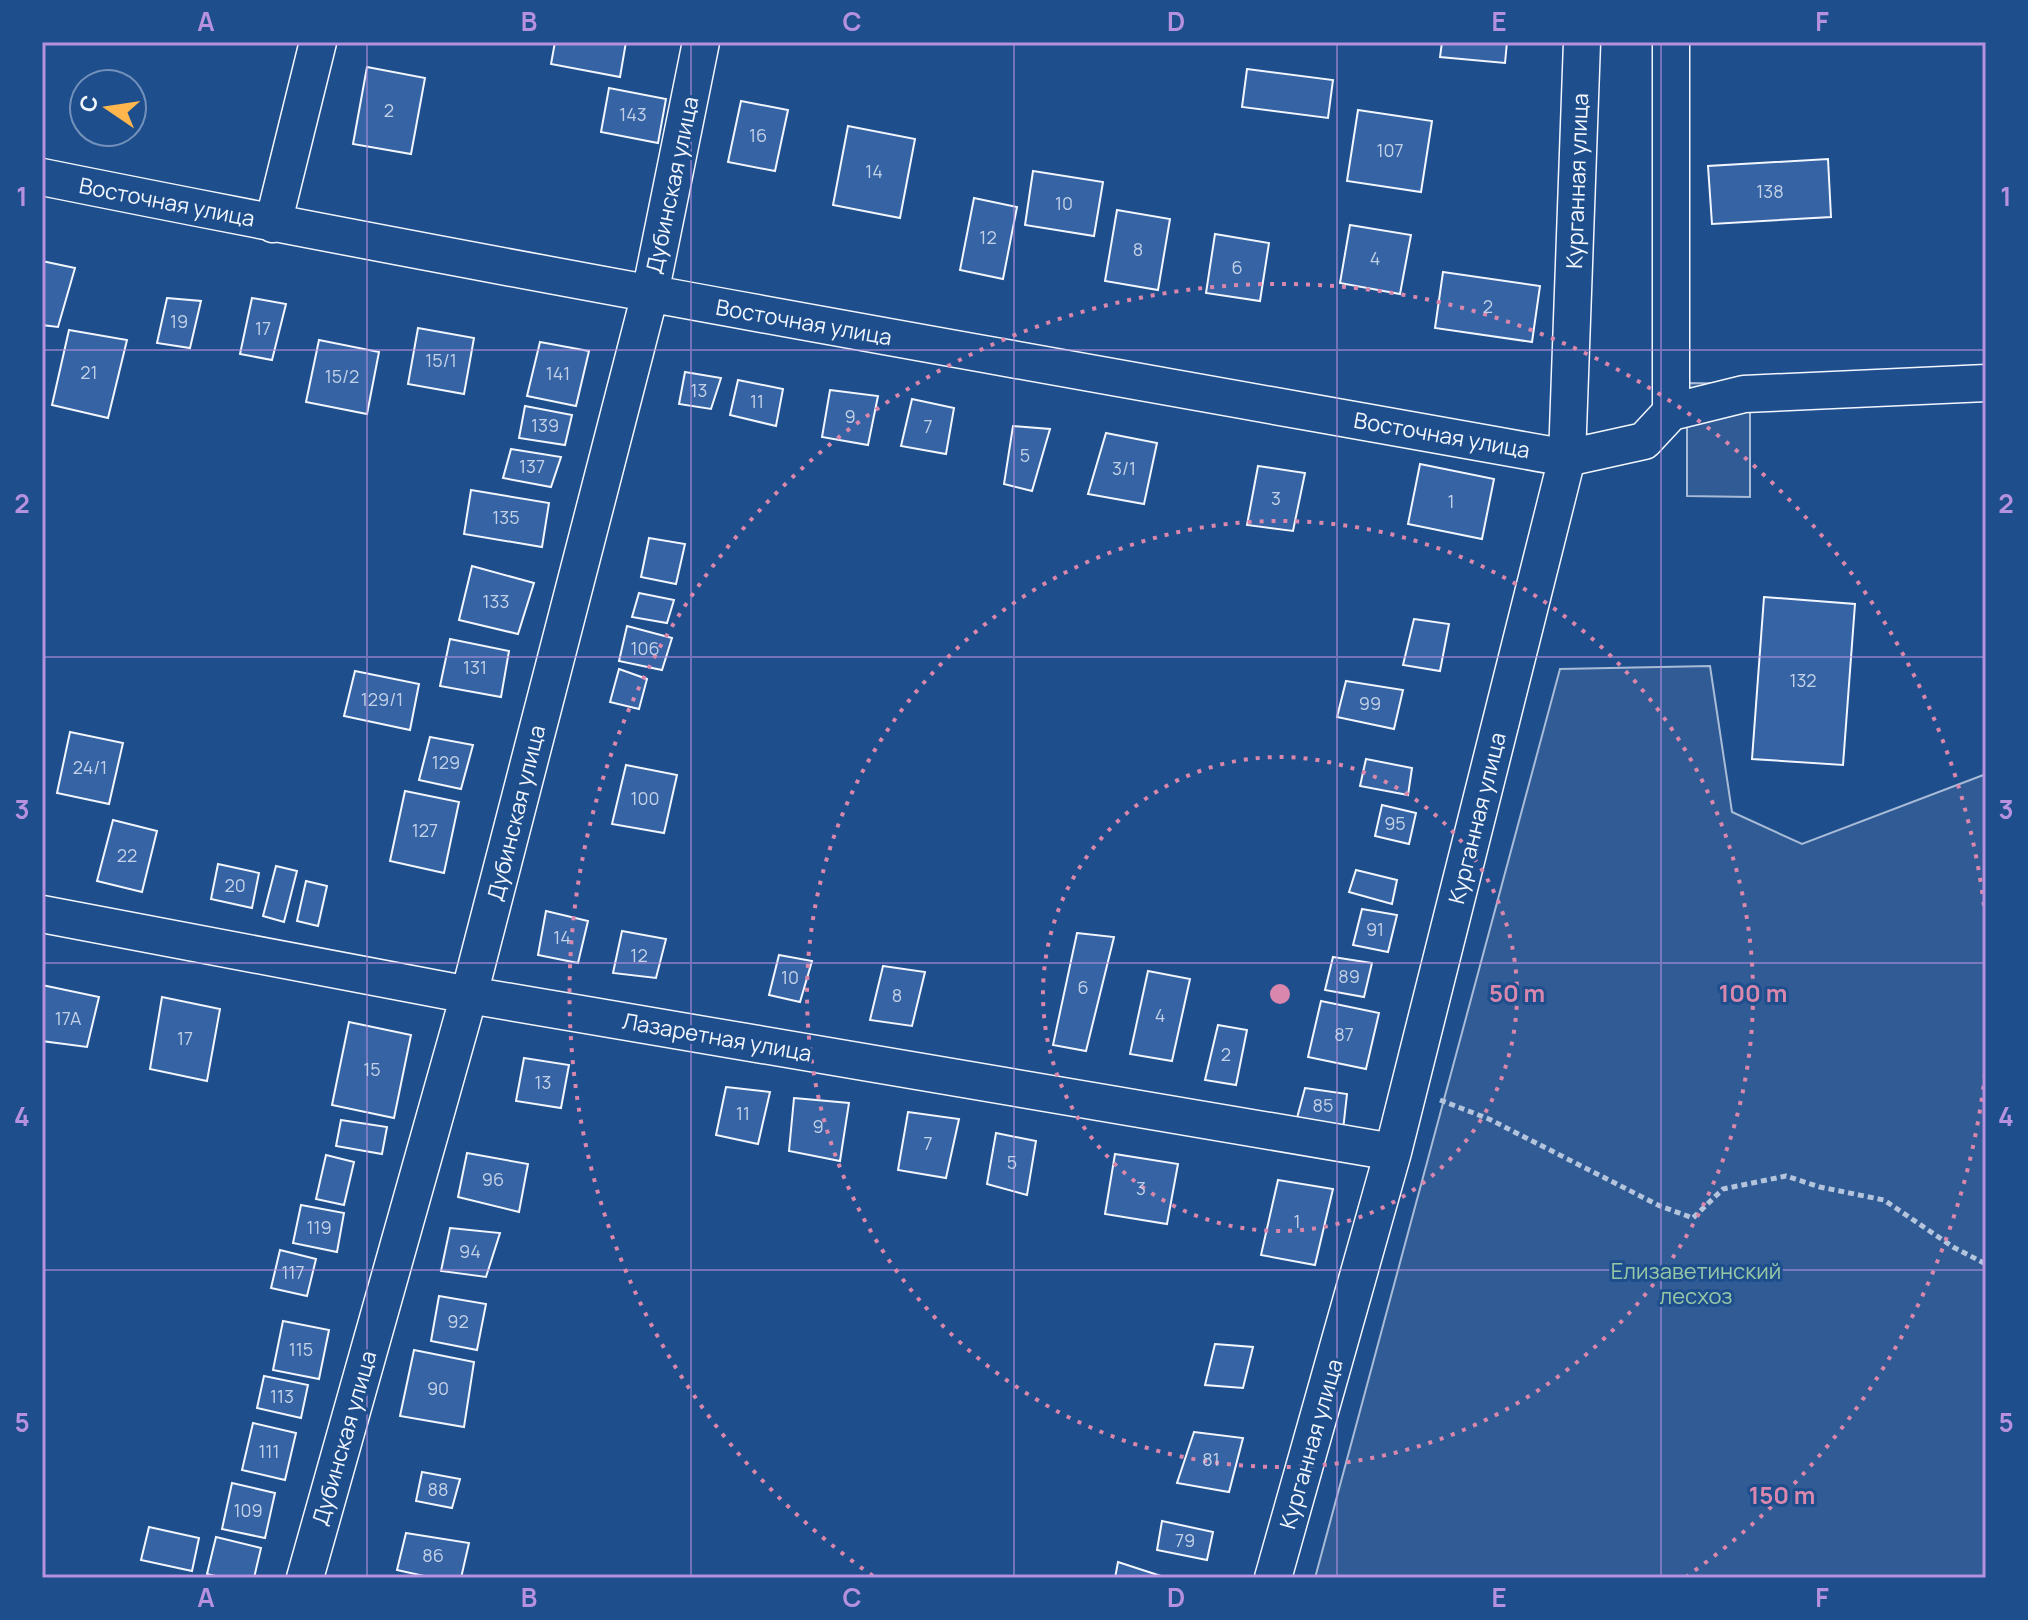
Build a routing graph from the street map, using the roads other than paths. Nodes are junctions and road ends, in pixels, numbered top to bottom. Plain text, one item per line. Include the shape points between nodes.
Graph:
1 (318, 42) edge
2 (701, 42) edge
3 (1582, 42) edge
4 (1671, 42) edge
5 (42, 177) edge
6 (273, 224) junction
7 (650, 294) junction
8 (1986, 383) edge
9 (1671, 412) junction
10 (1567, 458) junction
11 (42, 914) edge
12 (469, 995) junction
13 (1393, 1152) junction
14 (305, 1578) edge
15 (1273, 1578) edge

1 - 6 street
2 - 7 street, Дубинская улица
3 - 10 street, Курганная улица
4 - 9 street
5 - 6 street, Восточная улица
6 - 7 street, Восточная улица
7 - 10 street, Восточная улица
7 - 12 street, Дубинская улица
8 - 9 street via 1744,394
9 - 10 street via 1644,441
10 - 13 street, Курганная улица
11 - 12 street, Лазаретная улица
12 - 13 street, Лазаретная улица
12 - 14 street, Дубинская улица
13 - 15 street, Курганная улица

